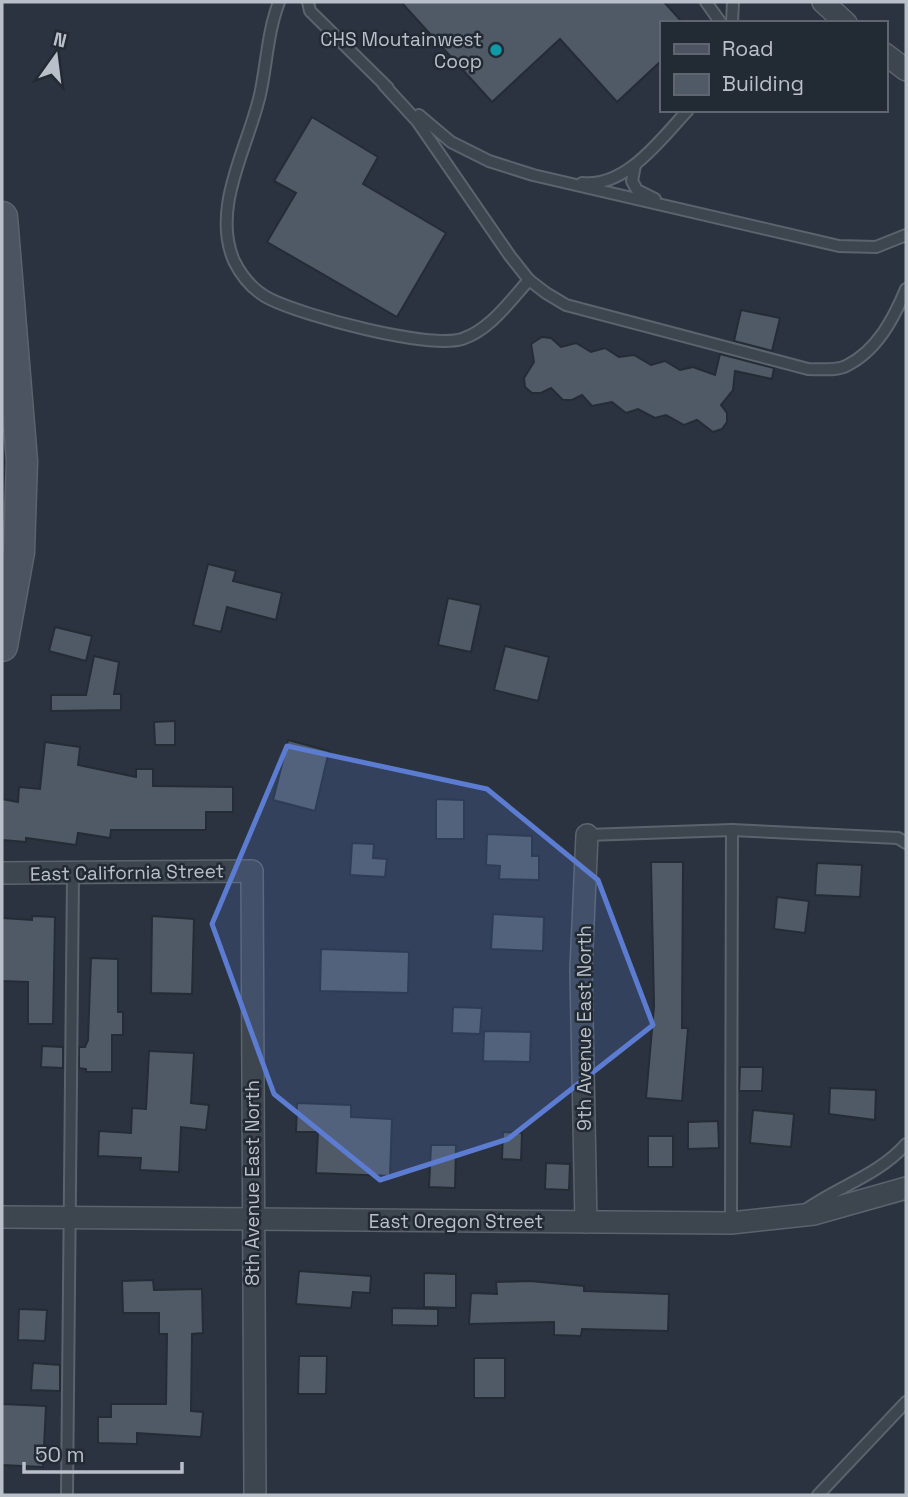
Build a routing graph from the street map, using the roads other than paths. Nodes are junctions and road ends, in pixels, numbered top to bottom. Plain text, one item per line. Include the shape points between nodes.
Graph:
1 (279, 2) edge
2 (308, 2) edge
3 (706, 2) edge
4 (733, 2) edge
5 (823, 2) edge
6 (720, 21) edge
7 (732, 21) edge
8 (844, 21) edge
9 (887, 56) edge
10 (906, 70) edge
11 (384, 85) junction
12 (686, 112) edge
13 (636, 162) junction
14 (552, 180) junction
15 (694, 213) junction
16 (2, 217) edge
17 (906, 236) edge
18 (529, 280) junction
19 (906, 289) edge
20 (2, 646) edge
21 (732, 830) junction
22 (587, 835) joint
23 (906, 843) edge
24 (252, 871) joint
25 (2, 873) edge
26 (72, 874) junction
27 (906, 1144) edge
28 (906, 1188) edge
29 (796, 1216) junction
30 (2, 1217) edge
31 (71, 1217) junction
32 (252, 1220) junction
33 (586, 1222) junction
34 (731, 1223) junction
35 (906, 1402) edge
36 (67, 1495) edge
37 (255, 1495) edge
38 (818, 1495) edge

1 - 18 lane via 266,47 261,89 235,166 229,202 229,240 234,260 249,285 270,299 314,314 437,341 460,340 480,331
2 - 11 lane via 310,11
3 - 6 lane
4 - 7 lane
5 - 8 street
9 - 10 street
11 - 14 lane via 451,142 489,161
11 - 18 lane via 417,121
12 - 13 lane
13 - 14 lane via 619,177 593,184
13 - 15 lane via 631,173 637,190
14 - 15 lane
15 - 17 lane via 839,246 876,247
16 - 20 main road via 22,473 19,552
18 - 19 lane via 566,305 808,369 845,367 875,344 894,318
21 - 22 lane
21 - 23 lane via 898,838
21 - 34 lane
22 - 33 street, 9th Avenue East North via 581,969
24 - 26 street, East California Street
24 - 32 street, 8th Avenue East North
25 - 26 street, East California Street
26 - 31 lane
27 - 29 lane via 891,1161
28 - 29 street, East Oregon Street
29 - 34 street, East Oregon Street
30 - 31 street, East Oregon Street
31 - 32 street, East Oregon Street
31 - 36 lane
32 - 33 street, East Oregon Street
32 - 37 street, 8th Avenue East North
33 - 34 street, East Oregon Street
35 - 38 lane

